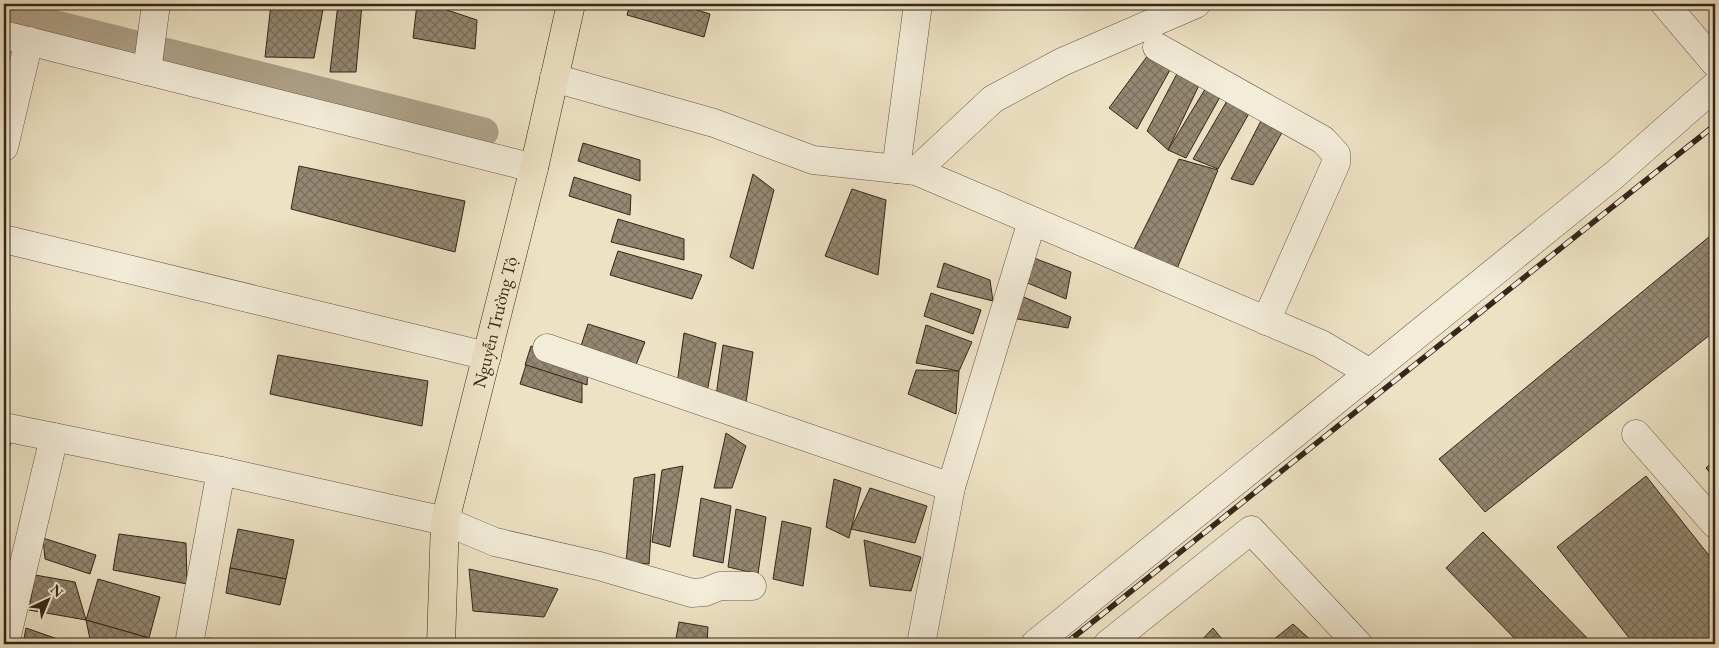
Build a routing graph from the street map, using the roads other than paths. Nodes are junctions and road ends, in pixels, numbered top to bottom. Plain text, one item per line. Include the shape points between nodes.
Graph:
1 (156, 4) edge
2 (570, 4) edge
3 (918, 4) edge
4 (1196, 4) edge
5 (1665, 4) edge
6 (16, 38) edge
7 (1157, 47) dead end
8 (1715, 63) edge
9 (146, 71) junction
10 (554, 78) junction
11 (1715, 86) edge
12 (4, 147) edge
13 (534, 168) junction
14 (906, 170) junction
15 (1032, 221) junction
16 (4, 239) edge
17 (1266, 321) junction
18 (547, 348) dead end
19 (487, 356) junction
20 (1370, 372) junction
21 (4, 427) edge
22 (1636, 434) dead end
23 (54, 437) junction
24 (221, 471) junction
25 (951, 487) junction
26 (445, 521) junction
27 (1715, 524) edge
28 (752, 586) dead end
29 (5, 644) edge
30 (189, 644) edge
31 (441, 644) edge
32 (921, 644) edge
33 (1035, 644) edge
34 (1108, 644) edge
35 (1358, 644) edge

1 - 9 street
2 - 10 main road, Nguyễn Trường Tộ
3 - 14 street
4 - 14 street via 1062,62 993,98
5 - 8 street
6 - 9 street
6 - 12 street
7 - 17 street via 1323,140 1336,154 1336,163
9 - 13 street
10 - 13 main road, Nguyễn Trường Tộ
10 - 14 street via 714,123 812,160
11 - 20 street via 1613,176
13 - 19 main road, Nguyễn Trường Tộ
14 - 15 street
15 - 17 street
15 - 25 street
16 - 19 street
17 - 20 street via 1321,344
18 - 25 street
19 - 26 main road, Nguyễn Trường Tộ
20 - 33 street
21 - 23 street
22 - 27 street
23 - 24 street
23 - 29 street
24 - 26 street
24 - 30 street
25 - 32 street
26 - 28 street via 494,542 599,566 692,593 720,586
26 - 31 main road, Nguyễn Trường Tộ
34 - 35 street via 1251,530

